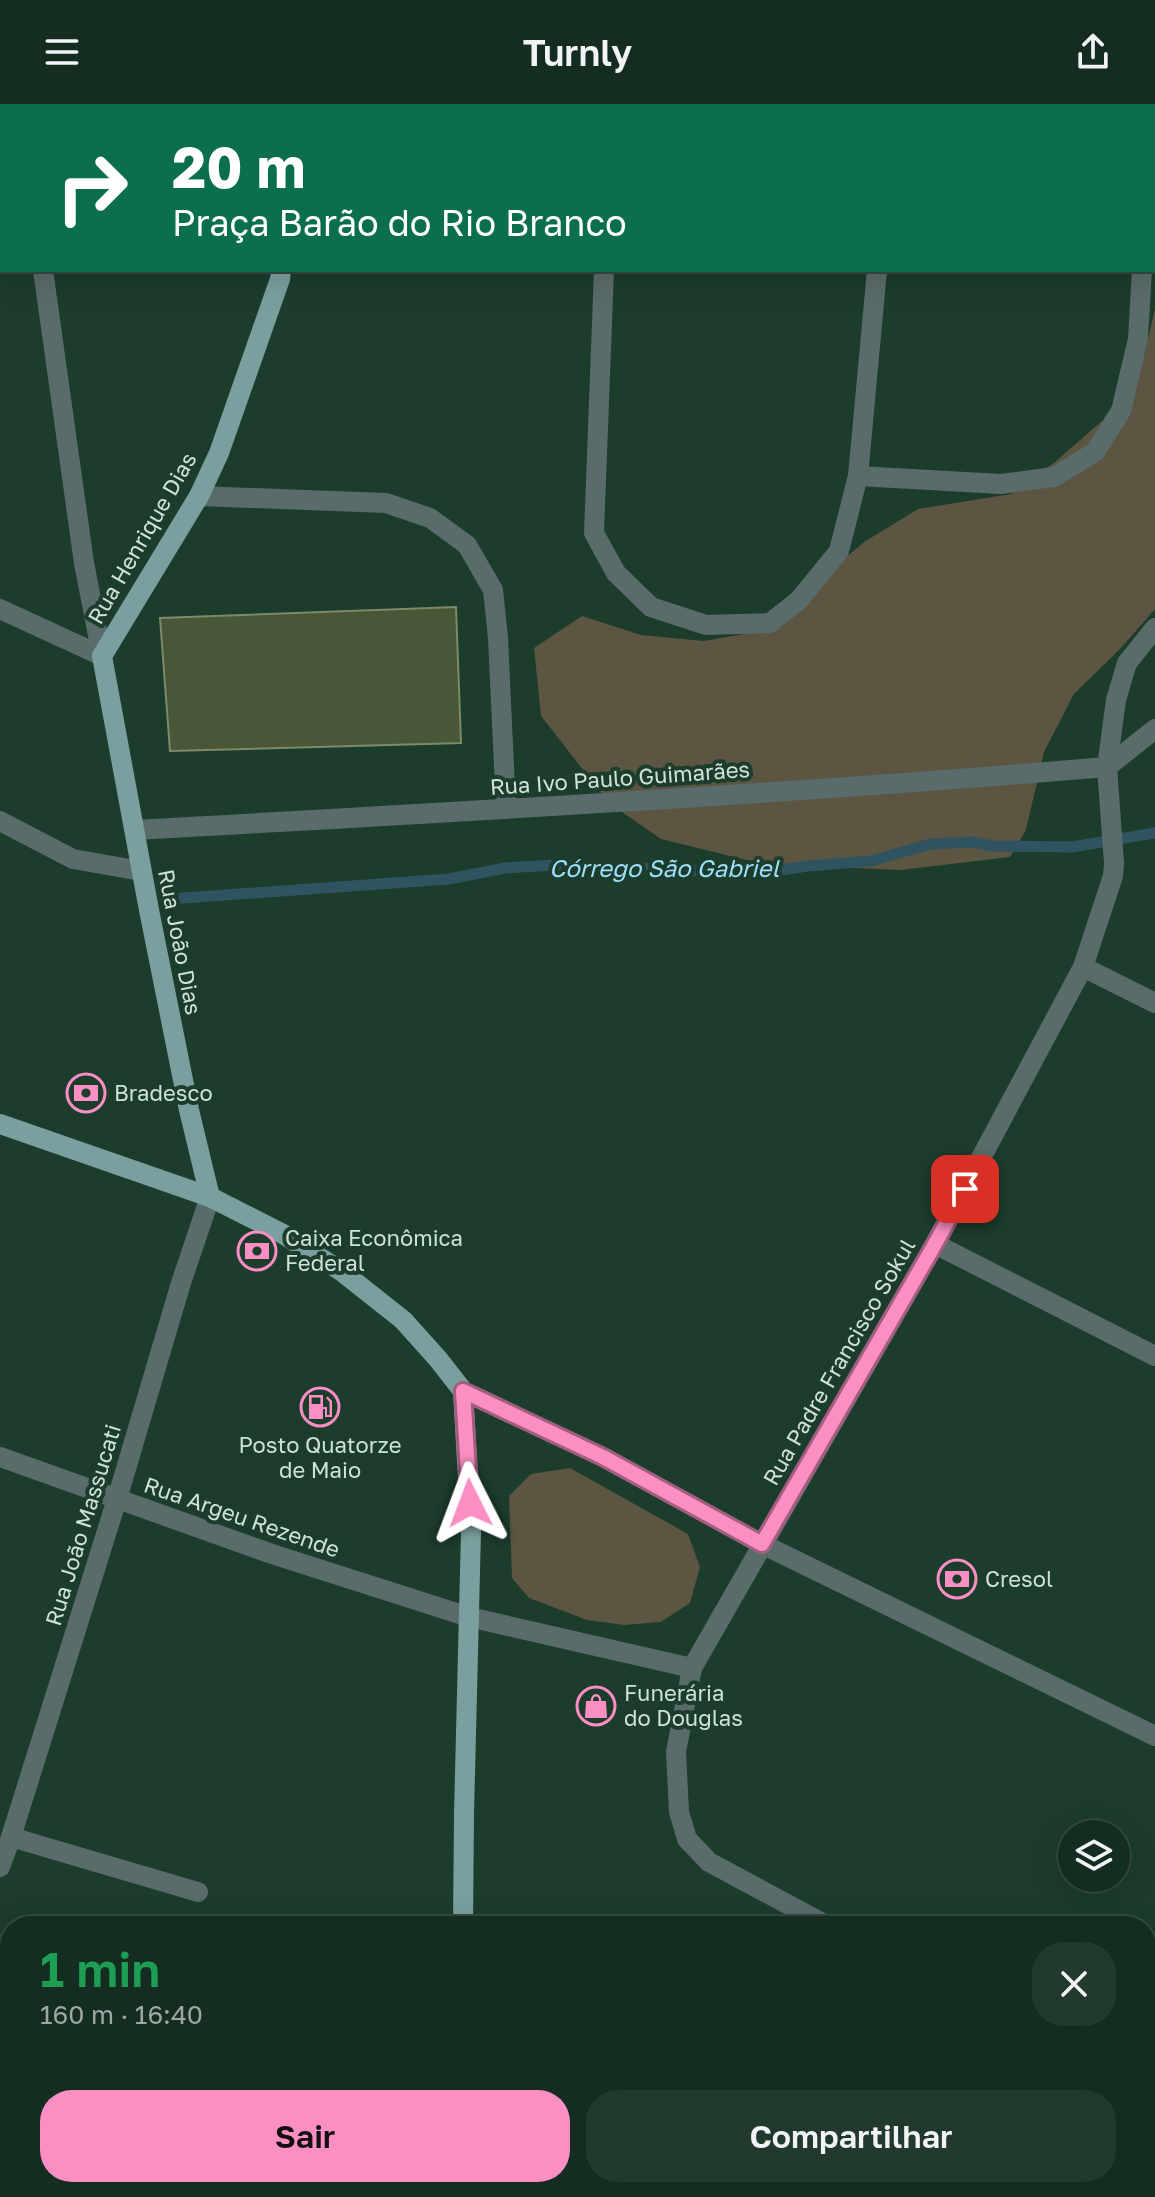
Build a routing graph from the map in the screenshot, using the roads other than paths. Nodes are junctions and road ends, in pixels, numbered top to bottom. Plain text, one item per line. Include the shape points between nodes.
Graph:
1 (43, 272) edge
2 (281, 272) edge
3 (604, 272) edge
4 (877, 272) edge
5 (1142, 272) edge
6 (858, 476) junction
7 (199, 496) junction
8 (0, 609) edge
9 (1155, 628) edge
10 (102, 656) junction
11 (107, 695) joint
12 (1155, 729) edge
13 (1107, 767) junction
14 (506, 809) junction
15 (0, 821) edge
16 (135, 830) junction
17 (141, 871) junction
18 (1083, 967) junction
19 (1155, 1003) edge
20 (0, 1124) edge
21 (210, 1197) junction
22 (935, 1244) junction
23 (1155, 1356) edge
24 (463, 1391) junction
25 (0, 1457) edge
26 (117, 1499) junction
27 (762, 1544) junction
28 (469, 1617) junction
29 (692, 1668) junction
30 (1155, 1736) edge
31 (11, 1837) junction
32 (0, 1867) edge
33 (198, 1892) dead end
34 (463, 1916) edge
35 (809, 1916) edge

1 - 10 street
2 - 7 main road, Rua Henrique Dias via 219,453
3 - 6 street via 594,533 616,573 651,607 706,625 770,623 799,600 839,551
4 - 6 street
5 - 6 street via 1138,339 1121,411 1095,452 1054,477 1001,484
7 - 10 main road, Rua Henrique Dias
7 - 14 street via 386,503 430,518 467,545 493,590
8 - 10 street
9 - 13 street, Rua Padre Francisco Sokul via 1127,663
10 - 11 main road, Rua Henrique Dias
11 - 16 main road, Rua João Dias
12 - 13 street
13 - 14 street, Rua Ivo Paulo Guimarães
13 - 18 street, Rua Padre Francisco Sokul via 1113,876
14 - 16 street, Rua Ivo Paulo Guimarães
15 - 17 street via 73,859
16 - 17 main road, Rua João Dias
17 - 21 main road, Rua João Dias
18 - 19 street
18 - 22 street, Rua Padre Francisco Sokul
20 - 21 main road
21 - 24 main road via 341,1271 403,1320
21 - 26 street, Rua João Massucati
22 - 23 street
22 - 27 street, Rua Padre Francisco Sokul
24 - 27 street via 603,1457
24 - 28 main road via 471,1531
25 - 26 street, Rua Argeu Rezende
26 - 28 street, Rua Argeu Rezende
26 - 31 street, Rua João Massucati
27 - 29 street, Rua Padre Francisco Sokul
27 - 30 street
28 - 29 street, Rua Argeu Rezende
28 - 34 main road
29 - 35 street, Rua Padre Francisco Sokul via 676,1752 679,1812 687,1839 709,1862
31 - 32 street, Rua João Massucati
31 - 33 street

